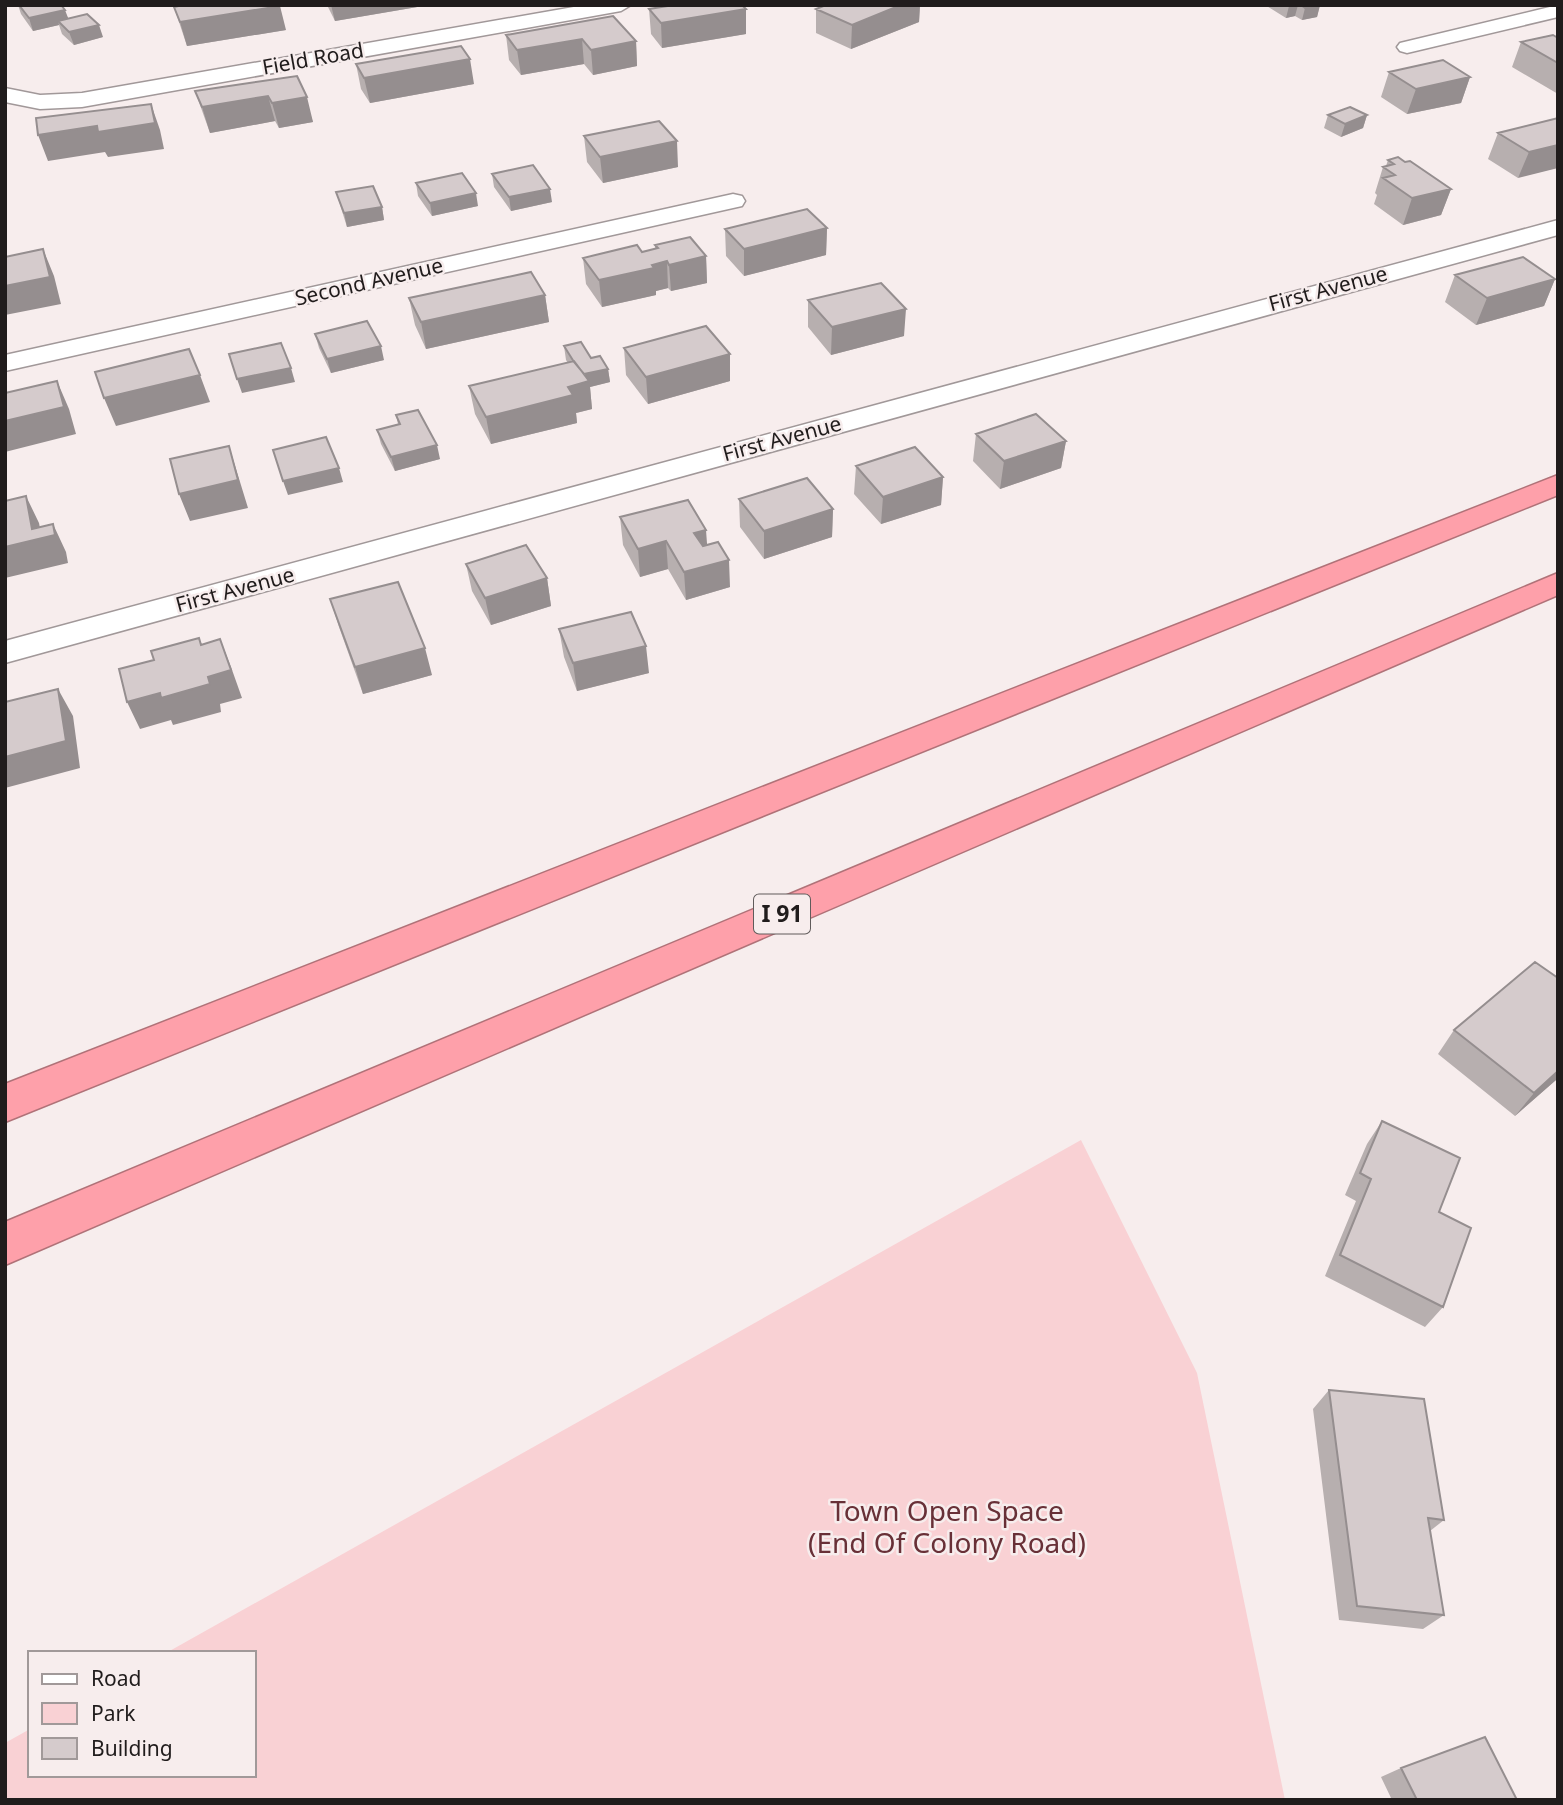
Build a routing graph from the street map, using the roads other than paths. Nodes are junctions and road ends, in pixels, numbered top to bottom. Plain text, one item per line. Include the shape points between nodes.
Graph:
1 (621, 5) edge
2 (1548, 12) edge
3 (1407, 47) dead end
4 (5, 95) edge
5 (733, 201) dead end
6 (1558, 226) edge
7 (5, 363) edge
8 (1558, 484) edge
9 (1558, 583) edge
10 (5, 652) edge
11 (5, 1103) edge
12 (5, 1244) edge

1 - 4 street, Field Road via 82,100 40,102
2 - 3 street
5 - 7 street, Second Avenue
6 - 10 street, First Avenue
8 - 11 highway
9 - 12 highway, I 91

